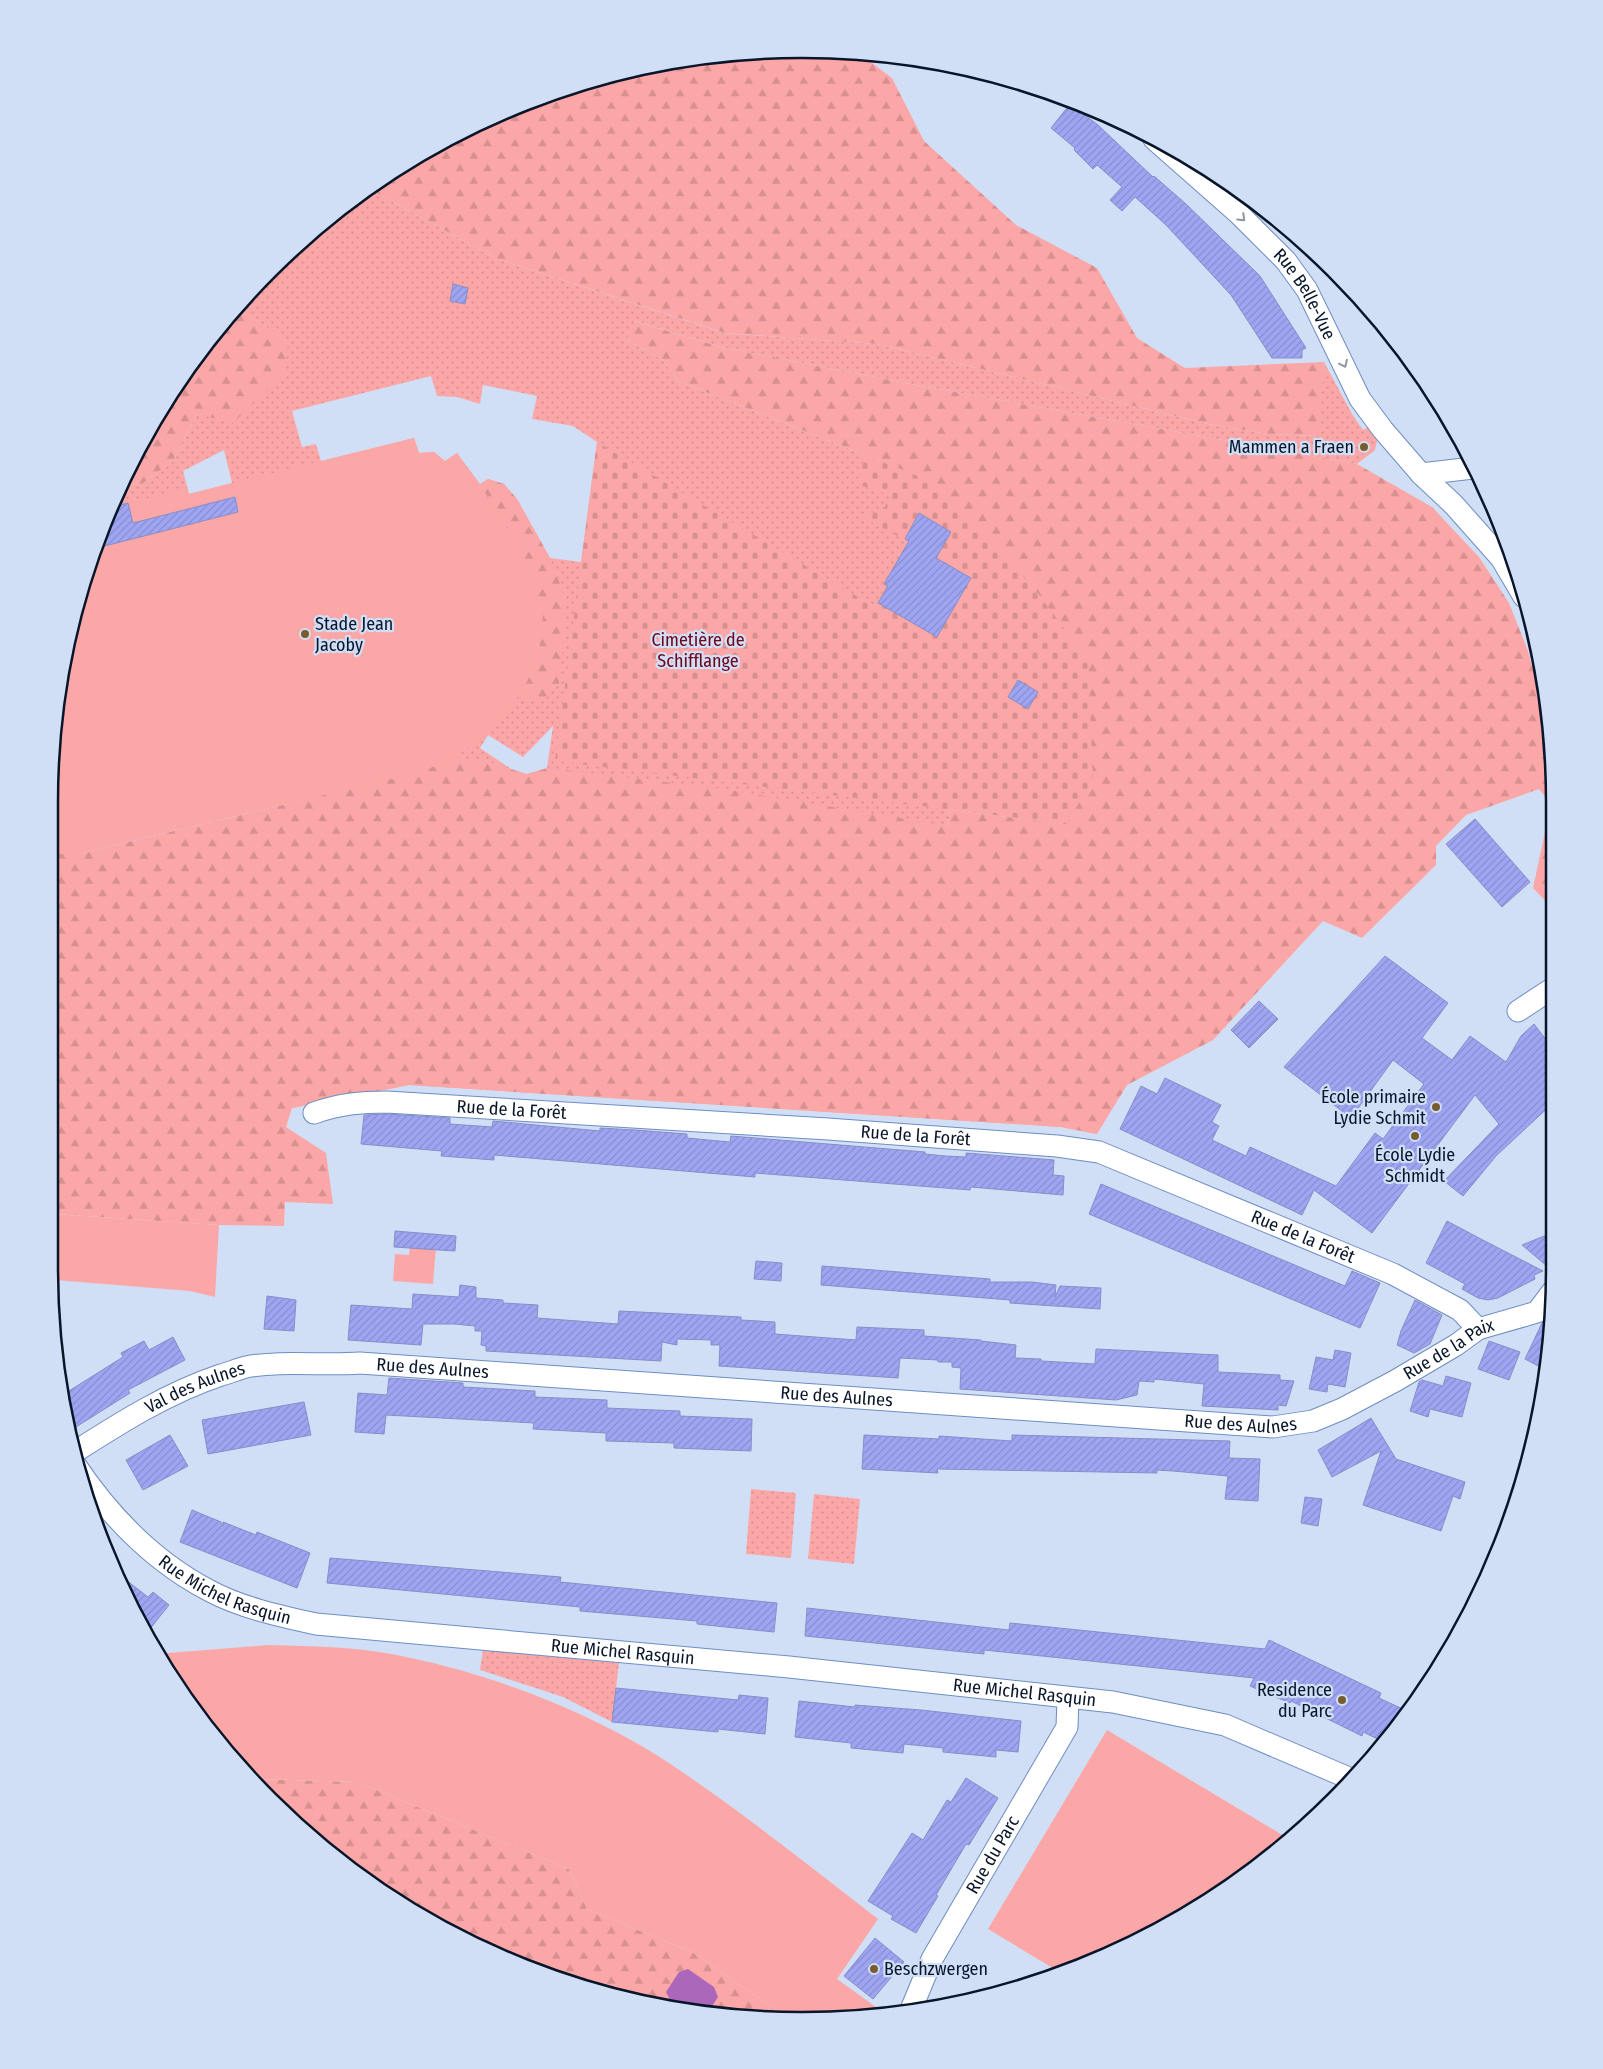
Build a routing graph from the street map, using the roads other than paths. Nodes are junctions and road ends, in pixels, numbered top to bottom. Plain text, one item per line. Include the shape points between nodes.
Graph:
1 (1176, 158) edge
2 (1467, 469) edge
3 (1422, 474) junction
4 (1509, 571) edge
5 (1546, 993) edge
6 (1518, 1011) dead end
7 (314, 1113) dead end
8 (1543, 1317) edge
9 (1478, 1329) junction
10 (329, 1366) joint
11 (1342, 1409) joint
12 (80, 1449) edge
13 (91, 1486) edge
14 (1068, 1698) junction
15 (1344, 1776) edge
16 (914, 2003) edge

1 -> 3 street, Rue Belle-Vue via 1286,261 1307,290 1360,399
2 - 3 street
3 - 4 street, Rue Belle-Vue via 1454,505
5 - 6 street
7 - 9 street, Rue de la Forêt via 342,1104 387,1102 828,1129 1099,1152 1393,1274 1460,1310
8 - 9 street, Rue de la Paix
9 - 11 street, Rue de la Paix via 1395,1382
10 - 11 street, Rue des Aulnes via 380,1365 1272,1427 1314,1421
10 - 12 street, Val des Aulnes via 299,1363 245,1368 205,1380 172,1394
13 - 14 street, Rue Michel Rasquin via 129,1531 163,1560 210,1591 263,1612 316,1624 790,1667
14 - 15 street, Rue Michel Rasquin via 1112,1702 1226,1725
14 - 16 street, Rue du Parc via 1067,1727 932,1959

